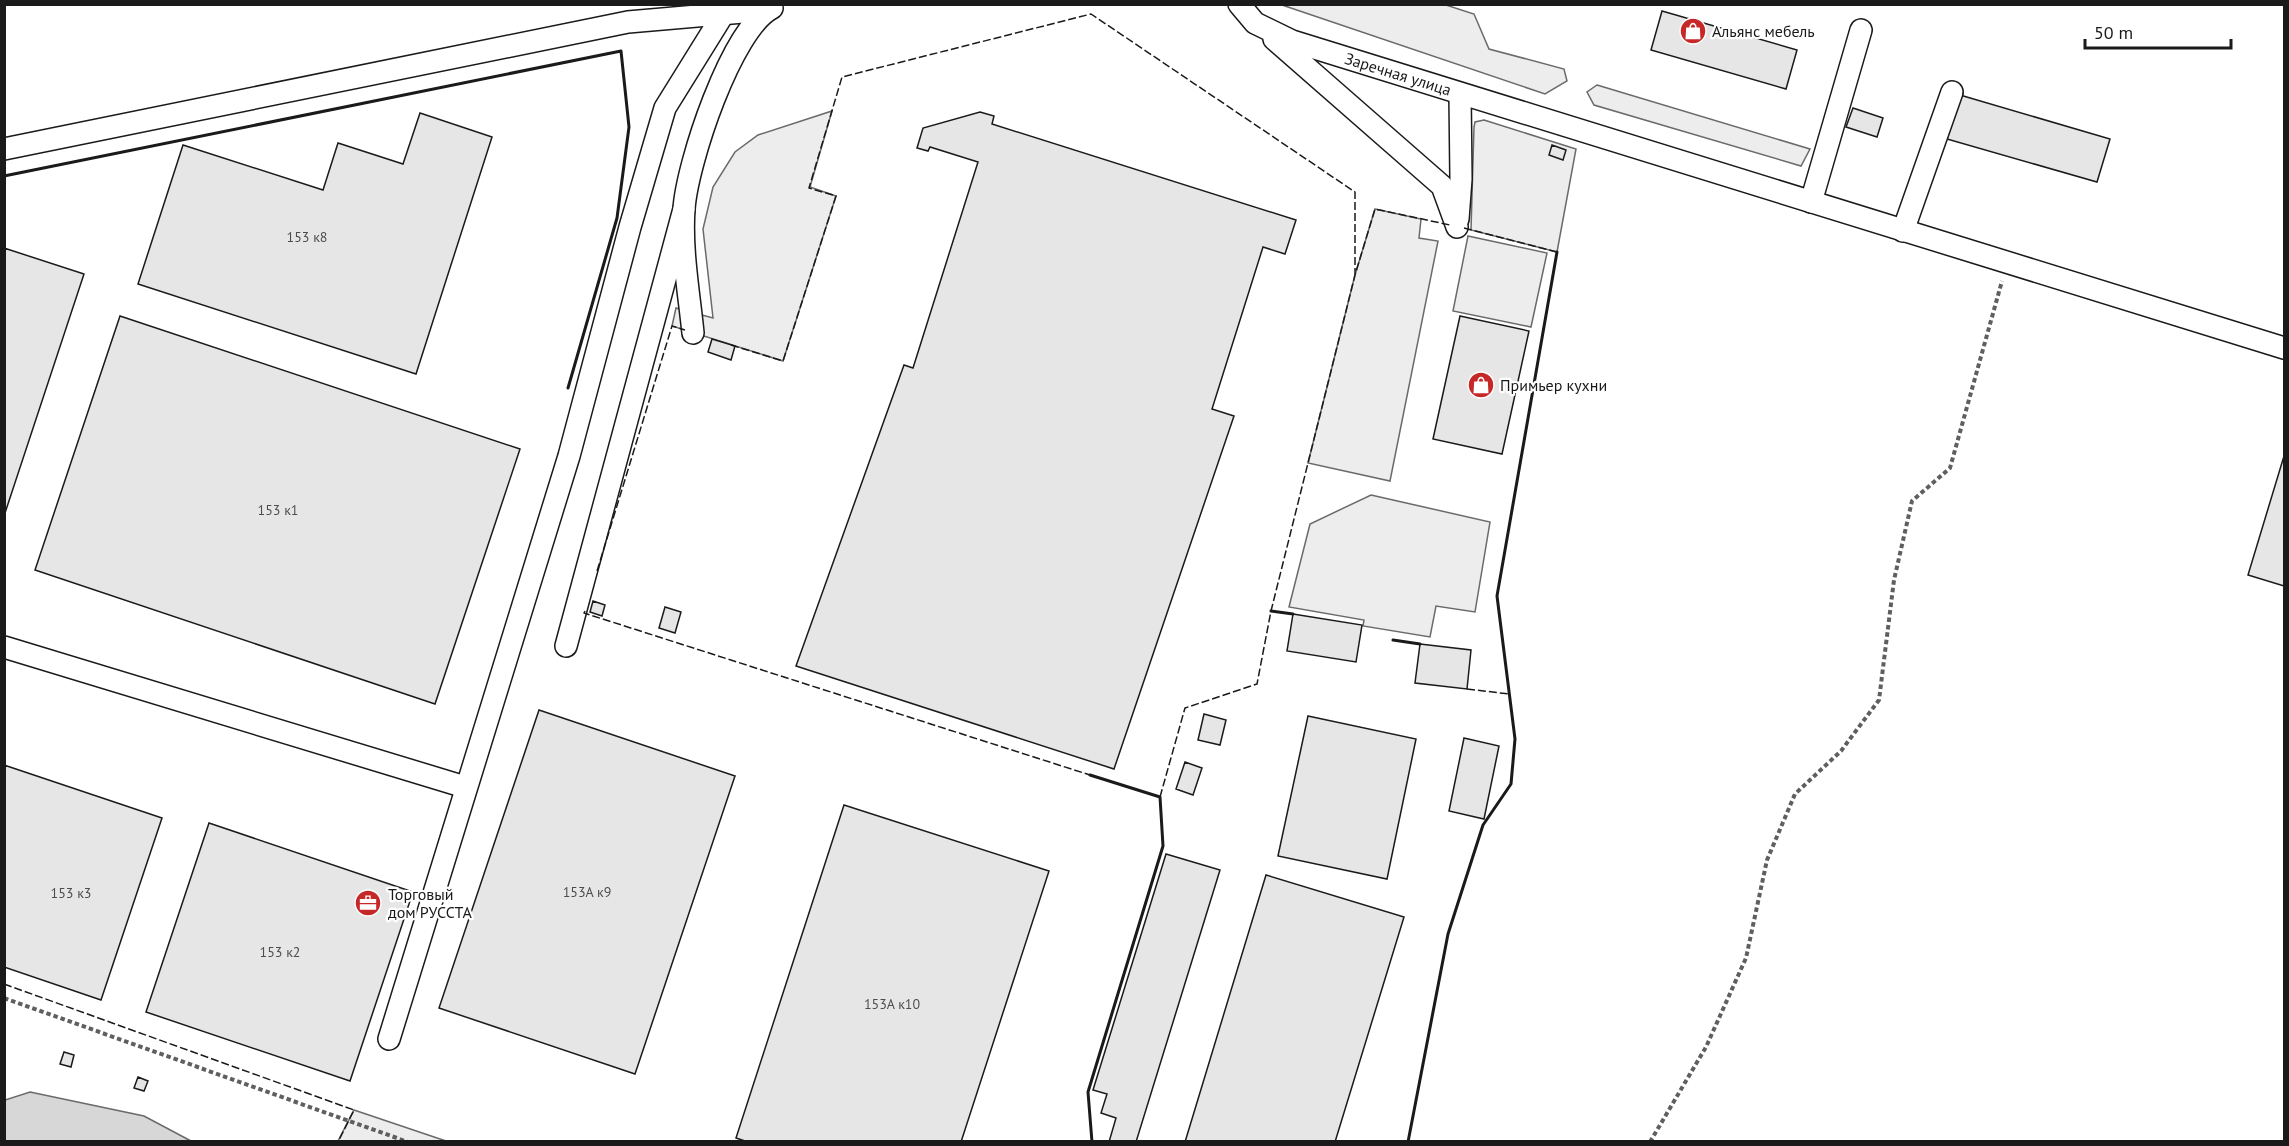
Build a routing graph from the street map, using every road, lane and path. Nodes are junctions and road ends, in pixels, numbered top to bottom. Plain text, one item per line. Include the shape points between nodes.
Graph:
1 (1239, 4) edge
2 (772, 7) edge
3 (724, 13) junction
4 (1255, 23) junction
5 (1861, 30) dead end
6 (1952, 92) dead end
7 (1460, 94) junction
8 (4, 149) edge
9 (1811, 202) junction
10 (684, 209) junction
11 (1903, 231) junction
12 (2007, 263) junction
13 (693, 333) dead end
14 (2284, 348) edge
15 (566, 646) dead end
16 (4, 647) edge
17 (465, 787) junction
18 (4, 998) edge
19 (389, 1039) dead end
20 (408, 1142) edge
21 (1650, 1142) edge

1 - 4 street, Заречная улица
2 - 3 street
2 - 10 street via 738,42 703,130
3 - 8 street via 628,22
3 - 17 street via 665,108 569,456
4 - 7 street, Заречная улица via 1292,41
4 - 7 street via 1442,186 1458,226
5 - 9 street
6 - 11 street
7 - 9 street, Заречная улица
9 - 11 street, Заречная улица
10 - 13 street
10 - 15 street
11 - 12 street, Заречная улица
12 - 14 street, Заречная улица
12 - 21 path via 1950,468 1912,501 1894,580 1879,700 1841,751 1795,794 1767,860 1746,958 1706,1047
16 - 17 street
17 - 19 street
18 - 20 path

